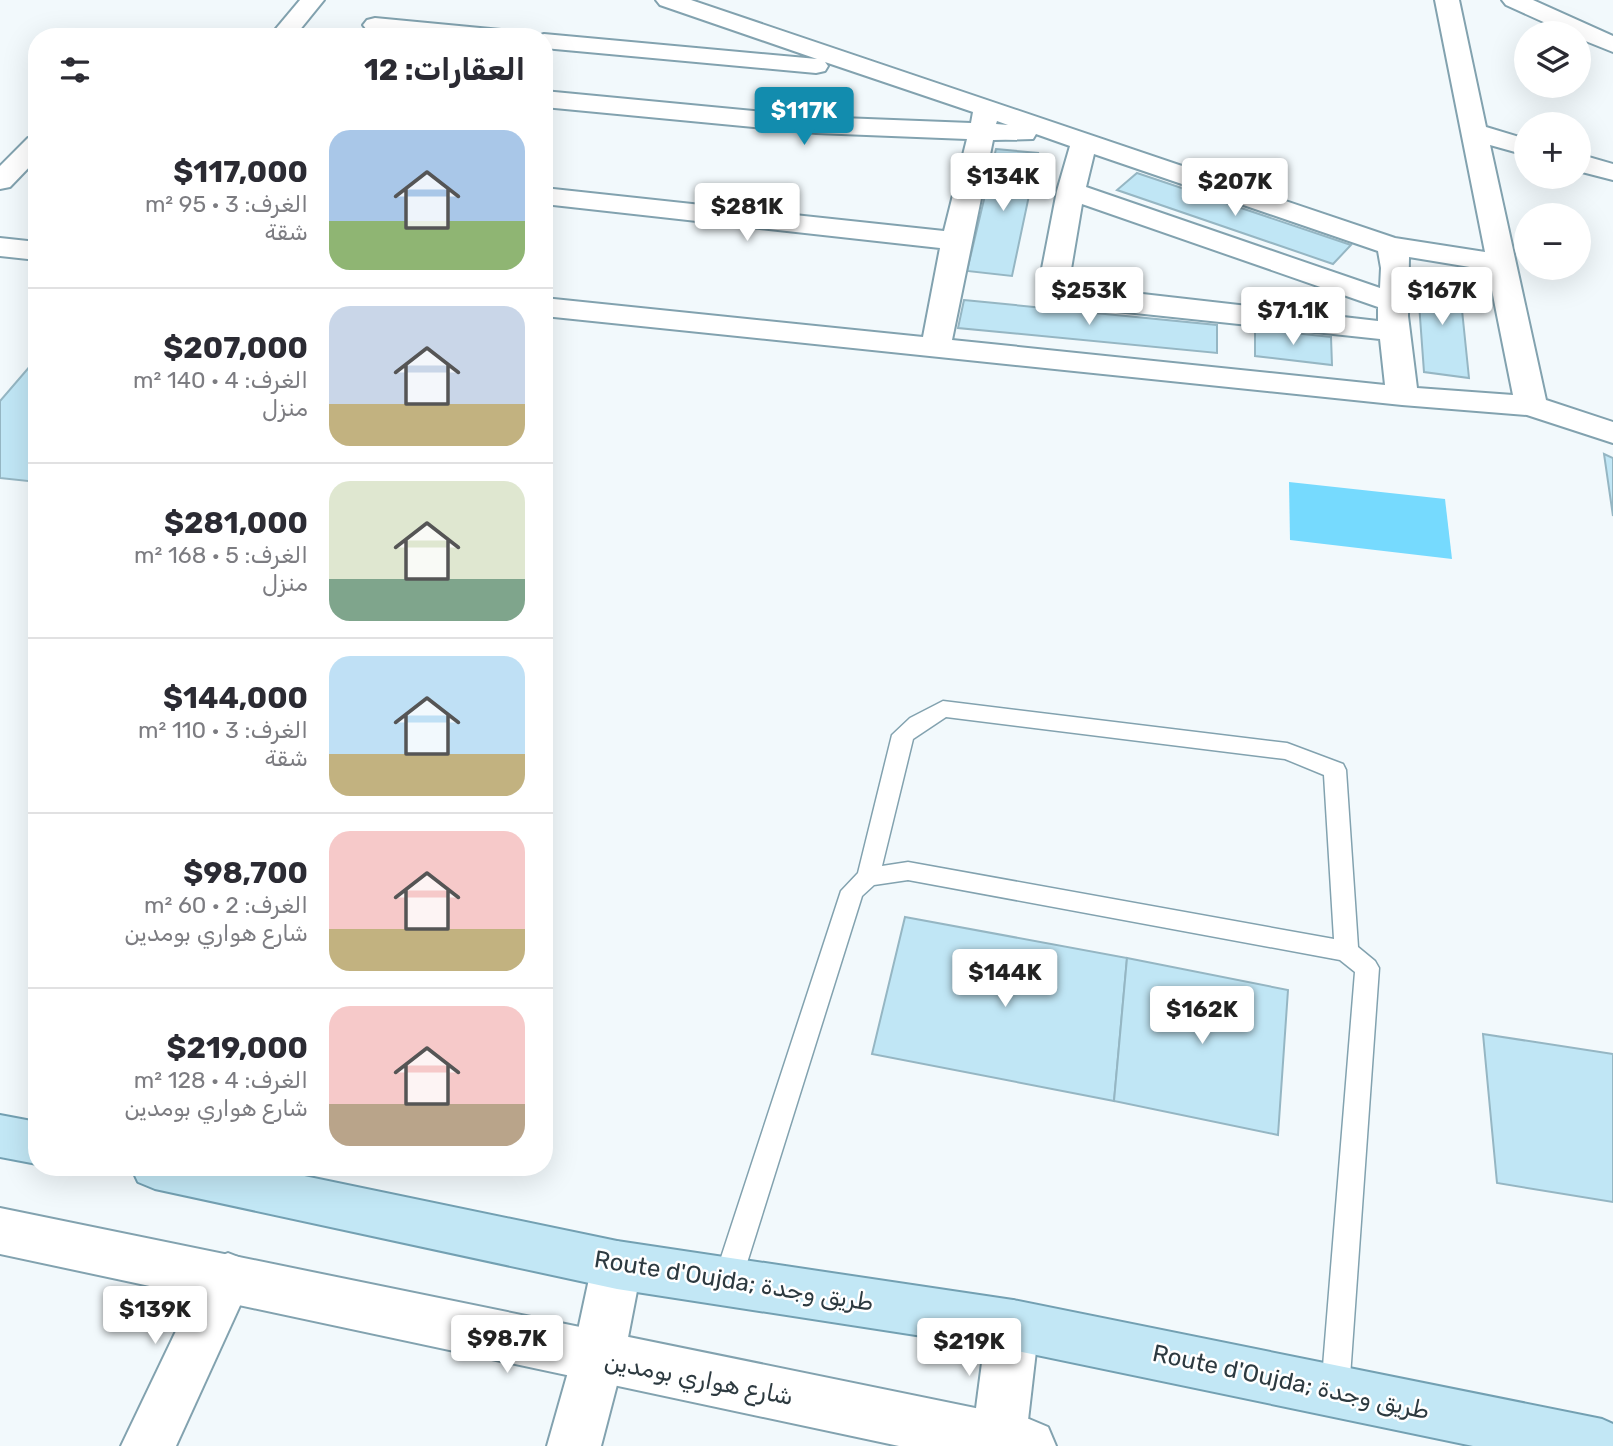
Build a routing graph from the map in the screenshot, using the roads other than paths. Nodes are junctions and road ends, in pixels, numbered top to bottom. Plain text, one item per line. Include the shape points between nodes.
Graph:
1 (312, 0) edge
2 (396, 0) edge
3 (668, 0) edge
4 (1447, 0) edge
5 (1514, 0) edge
6 (289, 28) edge
7 (373, 28) edge
8 (553, 42) edge
9 (1613, 45) edge
10 (881, 72) junction
11 (553, 100) edge
12 (984, 120) junction
13 (1476, 132) junction
14 (1076, 138) junction
15 (28, 143) edge
16 (1514, 143) edge
17 (1591, 166) edge
18 (1613, 172) edge
19 (0, 181) edge
20 (1071, 191) junction
21 (553, 197) edge
22 (956, 241) junction
23 (1390, 246) junction
24 (0, 247) edge
25 (28, 250) edge
26 (1502, 263) junction
27 (1392, 302) junction
28 (553, 308) edge
29 (1395, 332) junction
30 (936, 346) junction
31 (1402, 396) junction
32 (1531, 406) junction
33 (1613, 433) edge
34 (867, 877) junction
35 (1346, 951) junction
36 (0, 1136) edge
37 (28, 1141) edge
38 (197, 1176) edge
39 (0, 1231) edge
40 (617, 1265) junction
41 (228, 1277) junction
42 (727, 1282) junction
43 (1013, 1325) junction
44 (598, 1358) junction
45 (1335, 1391) junction
46 (1009, 1444) edge
47 (148, 1446) edge
48 (574, 1446) edge
49 (1602, 1446) edge

1 - 6 street
2 - 7 street
3 - 10 street
4 - 13 street
5 - 9 street
8 - 10 street
10 - 12 street
11 - 12 street via 816,125
12 - 14 street
12 - 22 street
13 - 16 street
13 - 26 street
14 - 20 street
14 - 23 street
15 - 19 street
17 - 18 street
20 - 27 street
20 - 29 street via 1054,284 1070,294
21 - 22 street
22 - 30 street
23 - 26 street
23 - 27 street via 1396,258
24 - 25 street
26 - 32 street
27 - 29 street
28 - 30 street
29 - 31 street
30 - 31 street
31 - 32 street
32 - 33 street
34 - 35 lane via 908,871
34 - 35 lane via 902,735 943,709 1287,751 1335,770
34 - 42 lane via 852,891
35 - 45 lane via 1367,968
36 - 37 main road
38 - 40 main road, Route d'Oujda; طريق وجدة
39 - 41 street, شارع هواري بومدين
40 - 42 main road, Route d'Oujda; طريق وجدة
40 - 44 street
41 - 44 street, شارع هواري بومدين
41 - 47 street
42 - 43 main road, Route d'Oujda; طريق وجدة
43 - 45 main road, Route d'Oujda; طريق وجدة
43 - 46 street
44 - 46 street, شارع هواري بومدين
44 - 48 street
45 - 49 main road, Route d'Oujda; طريق وجدة

